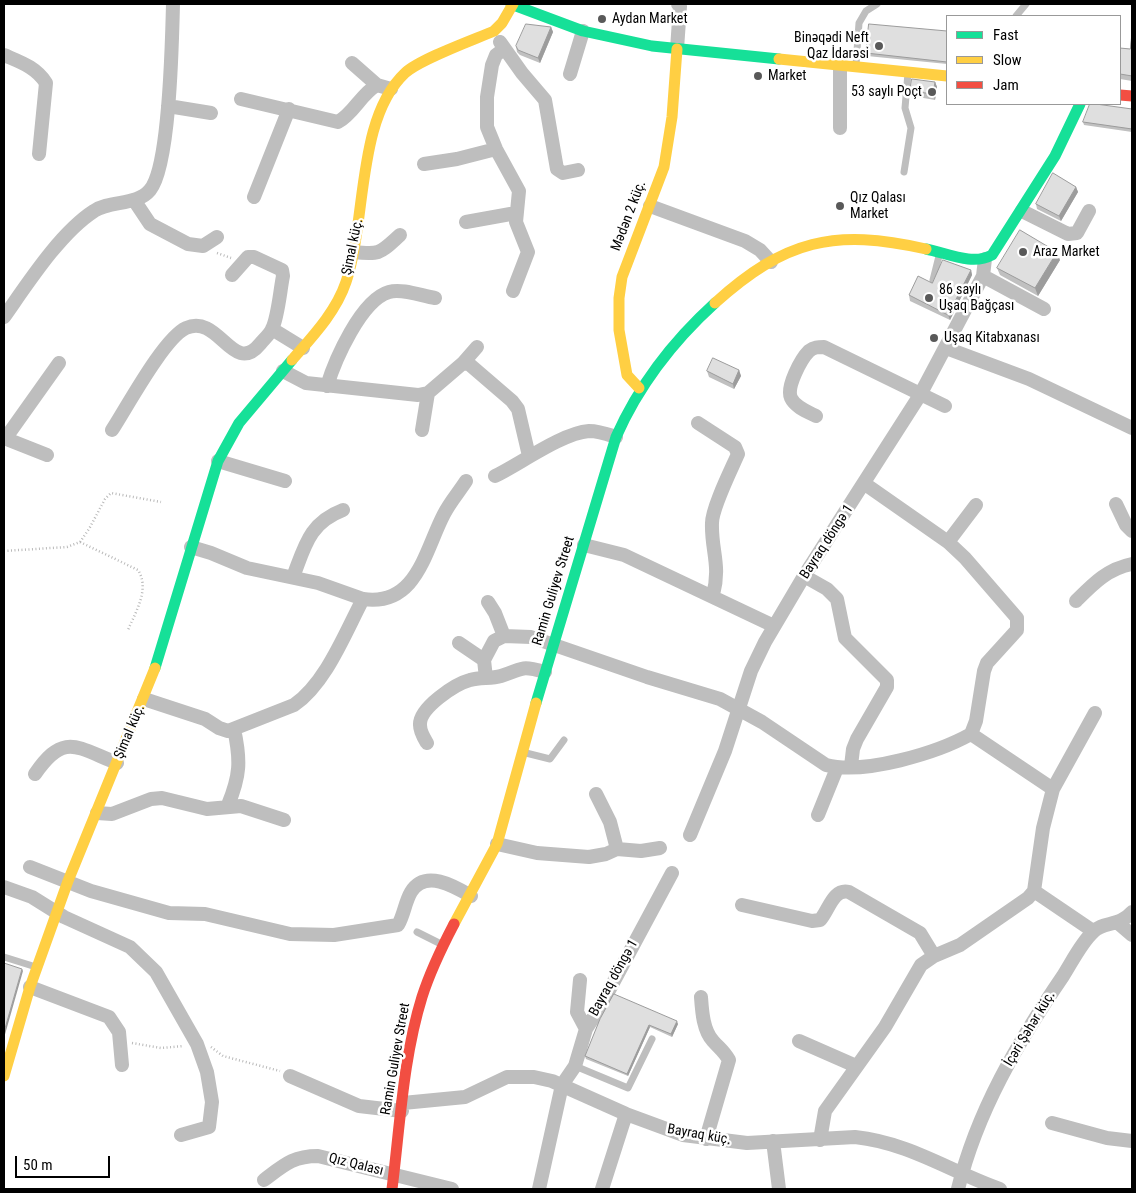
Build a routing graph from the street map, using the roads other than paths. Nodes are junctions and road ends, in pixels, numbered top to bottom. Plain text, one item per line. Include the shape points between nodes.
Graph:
1 (173, 4) edge
2 (512, 4) edge
3 (678, 4) edge
4 (876, 4) edge
5 (1026, 4) edge
6 (1017, 15) edge
7 (494, 31) junction
8 (583, 31) junction
9 (504, 49) junction
10 (678, 49) junction
11 (4, 55) edge
12 (352, 63) dead end
13 (840, 65) junction
14 (856, 66) junction
15 (908, 72) junction
16 (570, 74) dead end
17 (946, 76) edge
18 (377, 85) junction
19 (391, 89) junction
20 (241, 99) dead end
21 (1080, 105) edge
22 (168, 106) junction
23 (289, 109) junction
24 (211, 113) dead end
25 (840, 128) dead end
26 (496, 149) junction
27 (39, 154) dead end
28 (424, 164) dead end
29 (578, 170) dead end
30 (904, 172) dead end
31 (254, 197) dead end
32 (134, 200) junction
33 (650, 206) junction
34 (1022, 211) junction
35 (1089, 211) dead end
36 (516, 213) junction
37 (466, 222) dead end
38 (400, 235) dead end
39 (212, 241) road end
40 (354, 252) junction
41 (940, 252) junction
42 (985, 259) junction
43 (771, 262) junction
44 (237, 270) road end
45 (983, 276) junction
46 (933, 280) edge
47 (513, 291) dead end
48 (435, 298) dead end
49 (1044, 309) dead end
50 (4, 317) edge
51 (272, 329) junction
52 (478, 347) dead end
53 (303, 348) junction
54 (946, 348) junction
55 (59, 363) dead end
56 (463, 363) junction
57 (283, 372) junction
58 (327, 386) junction
59 (639, 388) junction
60 (428, 393) junction
61 (920, 395) junction
62 (945, 406) dead end
63 (816, 416) dead end
64 (698, 423) dead end
65 (1132, 428) edge
66 (112, 430) dead end
67 (422, 430) dead end
68 (616, 437) junction
69 (5, 439) edge
70 (47, 456) dead end
71 (529, 456) junction
72 (218, 461) junction
73 (495, 476) dead end
74 (466, 481) dead end
75 (285, 482) dead end
76 (865, 484) junction
77 (1116, 504) dead end
78 (976, 505) dead end
79 (342, 510) dead end
80 (1132, 532) edge
81 (948, 542) junction
82 (584, 545) junction
83 (191, 547) junction
84 (1132, 564) edge
85 (804, 576) junction
86 (293, 577) junction
87 (713, 595) junction
88 (363, 599) junction
89 (1076, 601) dead end
90 (488, 602) dead end
91 (774, 626) junction
92 (504, 636) junction
93 (459, 643) dead end
94 (554, 644) junction
95 (484, 660) junction
96 (545, 672) junction
97 (486, 678) junction
98 (144, 699) junction
99 (737, 708) junction
100 (1095, 713) dead end
101 (234, 729) junction
102 (972, 734) junction
103 (564, 740) dead end
104 (427, 743) dead end
105 (521, 752) junction
106 (117, 763) junction
107 (844, 767) junction
108 (35, 774) dead end
109 (1053, 789) junction
110 (596, 794) dead end
111 (228, 805) junction
112 (97, 813) junction
113 (818, 815) dead end
114 (284, 820) dead end
115 (690, 835) dead end
116 (497, 844) junction
117 (617, 848) junction
118 (660, 848) dead end
119 (30, 867) dead end
120 (672, 873) dead end
121 (68, 881) junction
122 (4, 887) edge
123 (1034, 891) junction
124 (470, 896) junction
125 (742, 905) dead end
126 (1132, 912) edge
127 (57, 913) junction
128 (1118, 923) junction
129 (1093, 931) junction
130 (417, 932) dead end
131 (1132, 935) edge
132 (443, 945) junction
133 (934, 956) junction
134 (4, 957) edge
135 (37, 967) junction
136 (580, 980) dead end
137 (30, 987) junction
138 (701, 997) dead end
139 (586, 1029) junction
140 (652, 1039) dead end
141 (799, 1041) dead end
142 (122, 1065) dead end
143 (575, 1066) junction
144 (856, 1066) junction
145 (4, 1076) edge
146 (290, 1076) dead end
147 (562, 1085) junction
148 (402, 1107) junction
149 (626, 1114) junction
150 (1052, 1123) dead end
151 (181, 1135) dead end
152 (706, 1139) junction
153 (820, 1140) junction
154 (773, 1141) junction
155 (1132, 1141) edge
156 (962, 1174) junction
157 (394, 1175) junction
158 (264, 1180) dead end
159 (392, 1189) edge
160 (452, 1189) edge
161 (539, 1189) edge
162 (602, 1189) edge
163 (779, 1189) edge
164 (958, 1189) edge
165 (1000, 1189) edge

1 - 22 street
2 - 7 street
2 - 8 street
3 - 10 street
4 - 14 lane via 866,11 859,23
5 - 6 lane
7 - 9 street
7 - 19 street, Şimal küç. via 430,58 405,74
8 - 10 street
8 - 16 street
9 - 26 street via 496,55 492,65 487,97 487,127
9 - 29 street via 545,100 557,169 563,173
10 - 13 street
10 - 33 street, Mədən 2 küç. via 664,167
11 - 27 street via 32,68 46,83
12 - 18 street
13 - 14 street
13 - 25 street
14 - 15 street
15 - 17 street
15 - 30 lane via 906,108 911,128
18 - 19 street
18 - 23 street via 338,122
19 - 40 street, Şimal küç. via 375,118
20 - 23 street
21 - 34 street via 1055,156
22 - 24 street
22 - 32 street via 156,177 151,189
23 - 31 street
26 - 28 street
26 - 36 street via 518,191
32 - 39 street via 150,224 188,244 196,246
32 - 50 street via 96,209 67,233
33 - 43 street via 745,241
33 - 59 street, Mədən 2 küç. via 622,277 619,298 625,366 627,375
34 - 35 street via 1068,234 1077,232
34 - 42 street via 997,250
36 - 37 street
36 - 47 street via 519,233 528,252
38 - 40 street via 375,254
40 - 53 street, Şimal küç. via 345,284 333,307
41 - 42 street, Ramin Guliyev Street
41 - 43 street, Ramin Guliyev Street via 870,238 842,239 819,241
41 - 46 lane
42 - 45 street, Bayraq döngə 1
43 - 59 street, Ramin Guliyev Street via 733,288 696,320
44 - 51 street via 248,257 254,257 282,270
45 - 49 street
45 - 54 street, Bayraq döngə 1
48 - 58 street via 394,291 379,297 346,341
51 - 53 street
51 - 66 street via 256,349 242,355 207,329 198,326 184,329 152,366
52 - 56 street
53 - 57 street, Şimal küç.
54 - 61 street, Bayraq döngə 1
54 - 65 street via 1028,379
55 - 69 street
56 - 60 street
56 - 71 street via 477,369 518,409
57 - 58 street via 296,380
57 - 72 street, Şimal küç. via 239,422
58 - 60 street via 418,395
59 - 68 street, Ramin Guliyev Street
60 - 67 street
61 - 62 street
61 - 63 street via 817,346 802,360 789,391 797,406
61 - 76 street, Bayraq döngə 1
64 - 87 street via 735,447 738,454 712,520 717,563
68 - 71 street via 601,432 578,434
68 - 82 street, Ramin Guliyev Street
69 - 70 street
71 - 73 street
72 - 75 street
72 - 83 street, Şimal küç.
74 - 88 street via 444,513 418,572 407,587 398,594
76 - 81 street
76 - 85 street, Bayraq döngə 1
77 - 80 street
78 - 81 street
79 - 86 street via 326,516 312,532
81 - 102 street via 1017,618 1018,623 1017,630 987,663
82 - 87 street via 624,555
82 - 94 street, Ramin Guliyev Street
83 - 86 street via 247,568
83 - 98 street, Şimal küç. via 166,637
84 - 89 street via 1112,569
85 - 91 street, Bayraq döngə 1
85 - 107 street via 837,599 845,638 887,680 887,687
86 - 88 street
87 - 91 street
88 - 101 street via 322,675 303,699
90 - 92 street
91 - 99 street, Bayraq döngə 1 via 751,670
92 - 94 street via 531,637
92 - 95 street via 494,641
93 - 95 street
94 - 96 street, Ramin Guliyev Street
94 - 99 street
95 - 97 street
96 - 97 street via 520,667
96 - 105 street, Ramin Guliyev Street
97 - 104 street via 456,686 429,708 419,723
98 - 101 street via 205,720 218,728
98 - 106 street, Şimal küç.
99 - 107 street via 812,758
99 - 115 street, Bayraq döngə 1 via 725,751
100 - 109 street
101 - 111 street via 240,767
102 - 107 street via 891,764
102 - 109 street
103 - 105 lane via 550,759
105 - 116 street, Ramin Guliyev Street
106 - 108 street via 68,746 54,751
106 - 112 street, Şimal küç.
107 - 113 street
109 - 123 street via 1044,821
110 - 117 street via 610,822
111 - 112 street via 207,809 162,798 112,814
111 - 114 street via 252,808
112 - 121 street, Şimal küç.
116 - 117 street via 537,853 589,858
116 - 124 street, Ramin Guliyev Street
117 - 118 street via 641,851
119 - 121 street
120 - 139 street, Bayraq döngə 1
121 - 124 street via 169,913 205,914 307,936 363,932 398,925 412,891 428,881 438,880
121 - 127 street, Şimal küç.
122 - 127 street via 32,897
123 - 129 street
123 - 133 street via 960,945
124 - 132 street, Ramin Guliyev Street
125 - 133 street via 820,920 837,894 844,890 920,933
126 - 128 street
127 - 135 street, Şimal küç.
127 - 151 street via 110,937 146,959 179,1008 204,1062 212,1102 208,1127
128 - 129 street
128 - 131 street
129 - 156 street, İçəri Şəhər küç. via 1030,1023 1000,1079 974,1137
130 - 132 lane
132 - 148 street, Ramin Guliyev Street via 414,1024
133 - 144 street via 912,977 886,1026
134 - 135 lane
135 - 137 street, Şimal küç.
136 - 139 street via 577,1012
137 - 142 street via 109,1017 119,1032
137 - 145 street, Şimal küç.
138 - 152 street via 704,1022 712,1040 729,1060
139 - 143 street, Bayraq döngə 1
140 - 143 lane via 628,1088
141 - 144 street
143 - 147 street, Bayraq döngə 1
144 - 153 street via 825,1111
146 - 148 street, Bayraq küç. via 359,1106
147 - 148 street, Bayraq küç. via 534,1077 507,1077 464,1097
147 - 149 street, Bayraq küç.
147 - 161 street
148 - 157 street, Ramin Guliyev Street
149 - 152 street, Bayraq küç. via 661,1128
149 - 162 street
150 - 155 street via 1107,1138
152 - 154 street, Bayraq küç. via 747,1143
153 - 154 street, Bayraq küç.
153 - 156 street, Bayraq küç. via 854,1137 885,1142 930,1157
154 - 163 street
156 - 164 street, İçəri Şəhər küç.
156 - 165 street, Bayraq küç.
157 - 158 street, Qız Qalası via 337,1159 301,1156 290,1160
157 - 159 street, Ramin Guliyev Street
157 - 160 street, Qız Qalası

